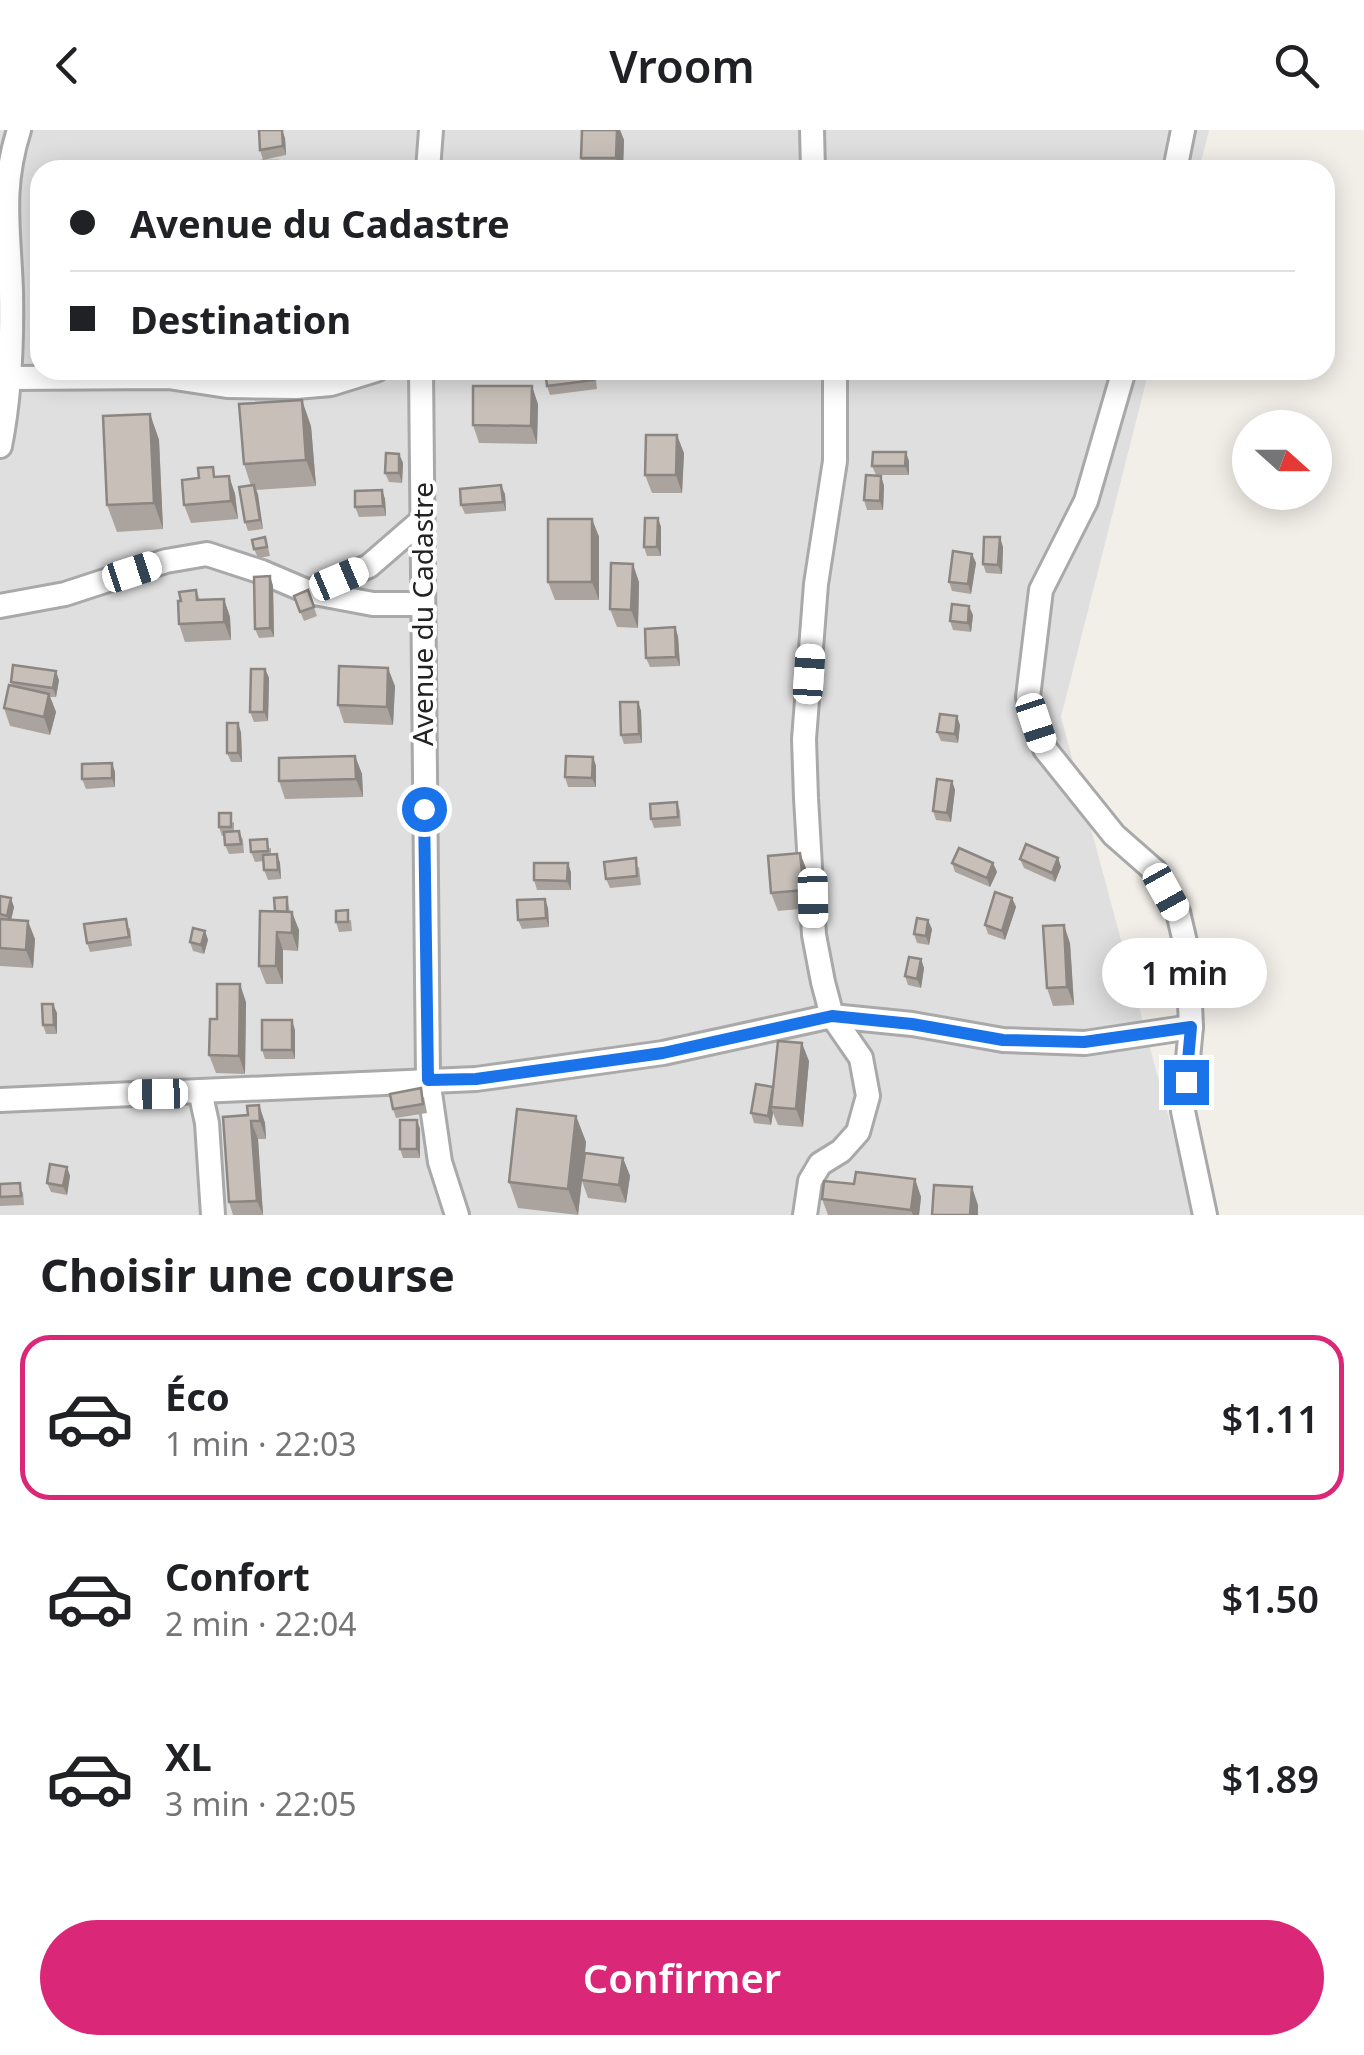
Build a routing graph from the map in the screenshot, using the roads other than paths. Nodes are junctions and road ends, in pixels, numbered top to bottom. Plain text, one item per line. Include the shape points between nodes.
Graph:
1 (20, 130) edge
2 (431, 130) edge
3 (812, 130) edge
4 (1182, 130) edge
5 (429, 160) edge
6 (814, 160) edge
7 (1177, 160) edge
8 (8, 378) junction
9 (30, 378) edge
10 (192, 380) edge
11 (347, 380) edge
12 (421, 380) edge
13 (835, 380) edge
14 (1121, 380) edge
15 (0, 446) edge
16 (421, 520) junction
17 (310, 592) junction
18 (423, 604) junction
19 (0, 606) edge
20 (832, 1016) junction
21 (1191, 1027) junction
22 (428, 1080) junction
23 (200, 1092) junction
24 (0, 1100) edge
25 (213, 1215) edge
26 (457, 1215) edge
27 (806, 1215) edge
28 (1205, 1215) edge

1 - 8 street via 4,193
2 - 5 street
3 - 6 street
4 - 7 street
8 - 9 street
8 - 15 street
10 - 11 street via 296,387
12 - 16 street, Avenue du Cadastre
13 - 20 street via 835,461 816,584 804,739 814,935
14 - 21 street via 1086,501 1041,590 1028,697 1045,749 1114,836 1155,871 1178,912 1188,955
16 - 17 street via 369,566
16 - 18 street, Avenue du Cadastre
17 - 18 street via 372,604
17 - 19 street via 207,554
18 - 22 street, Avenue du Cadastre
20 - 21 street via 1020,1041 1084,1042
20 - 22 street via 663,1053
20 - 27 street via 860,1058 868,1096 858,1132 810,1181
21 - 28 street via 1183,1110
22 - 23 street
22 - 26 street, Avenue du Cadastre via 440,1162
23 - 24 street
23 - 25 street

